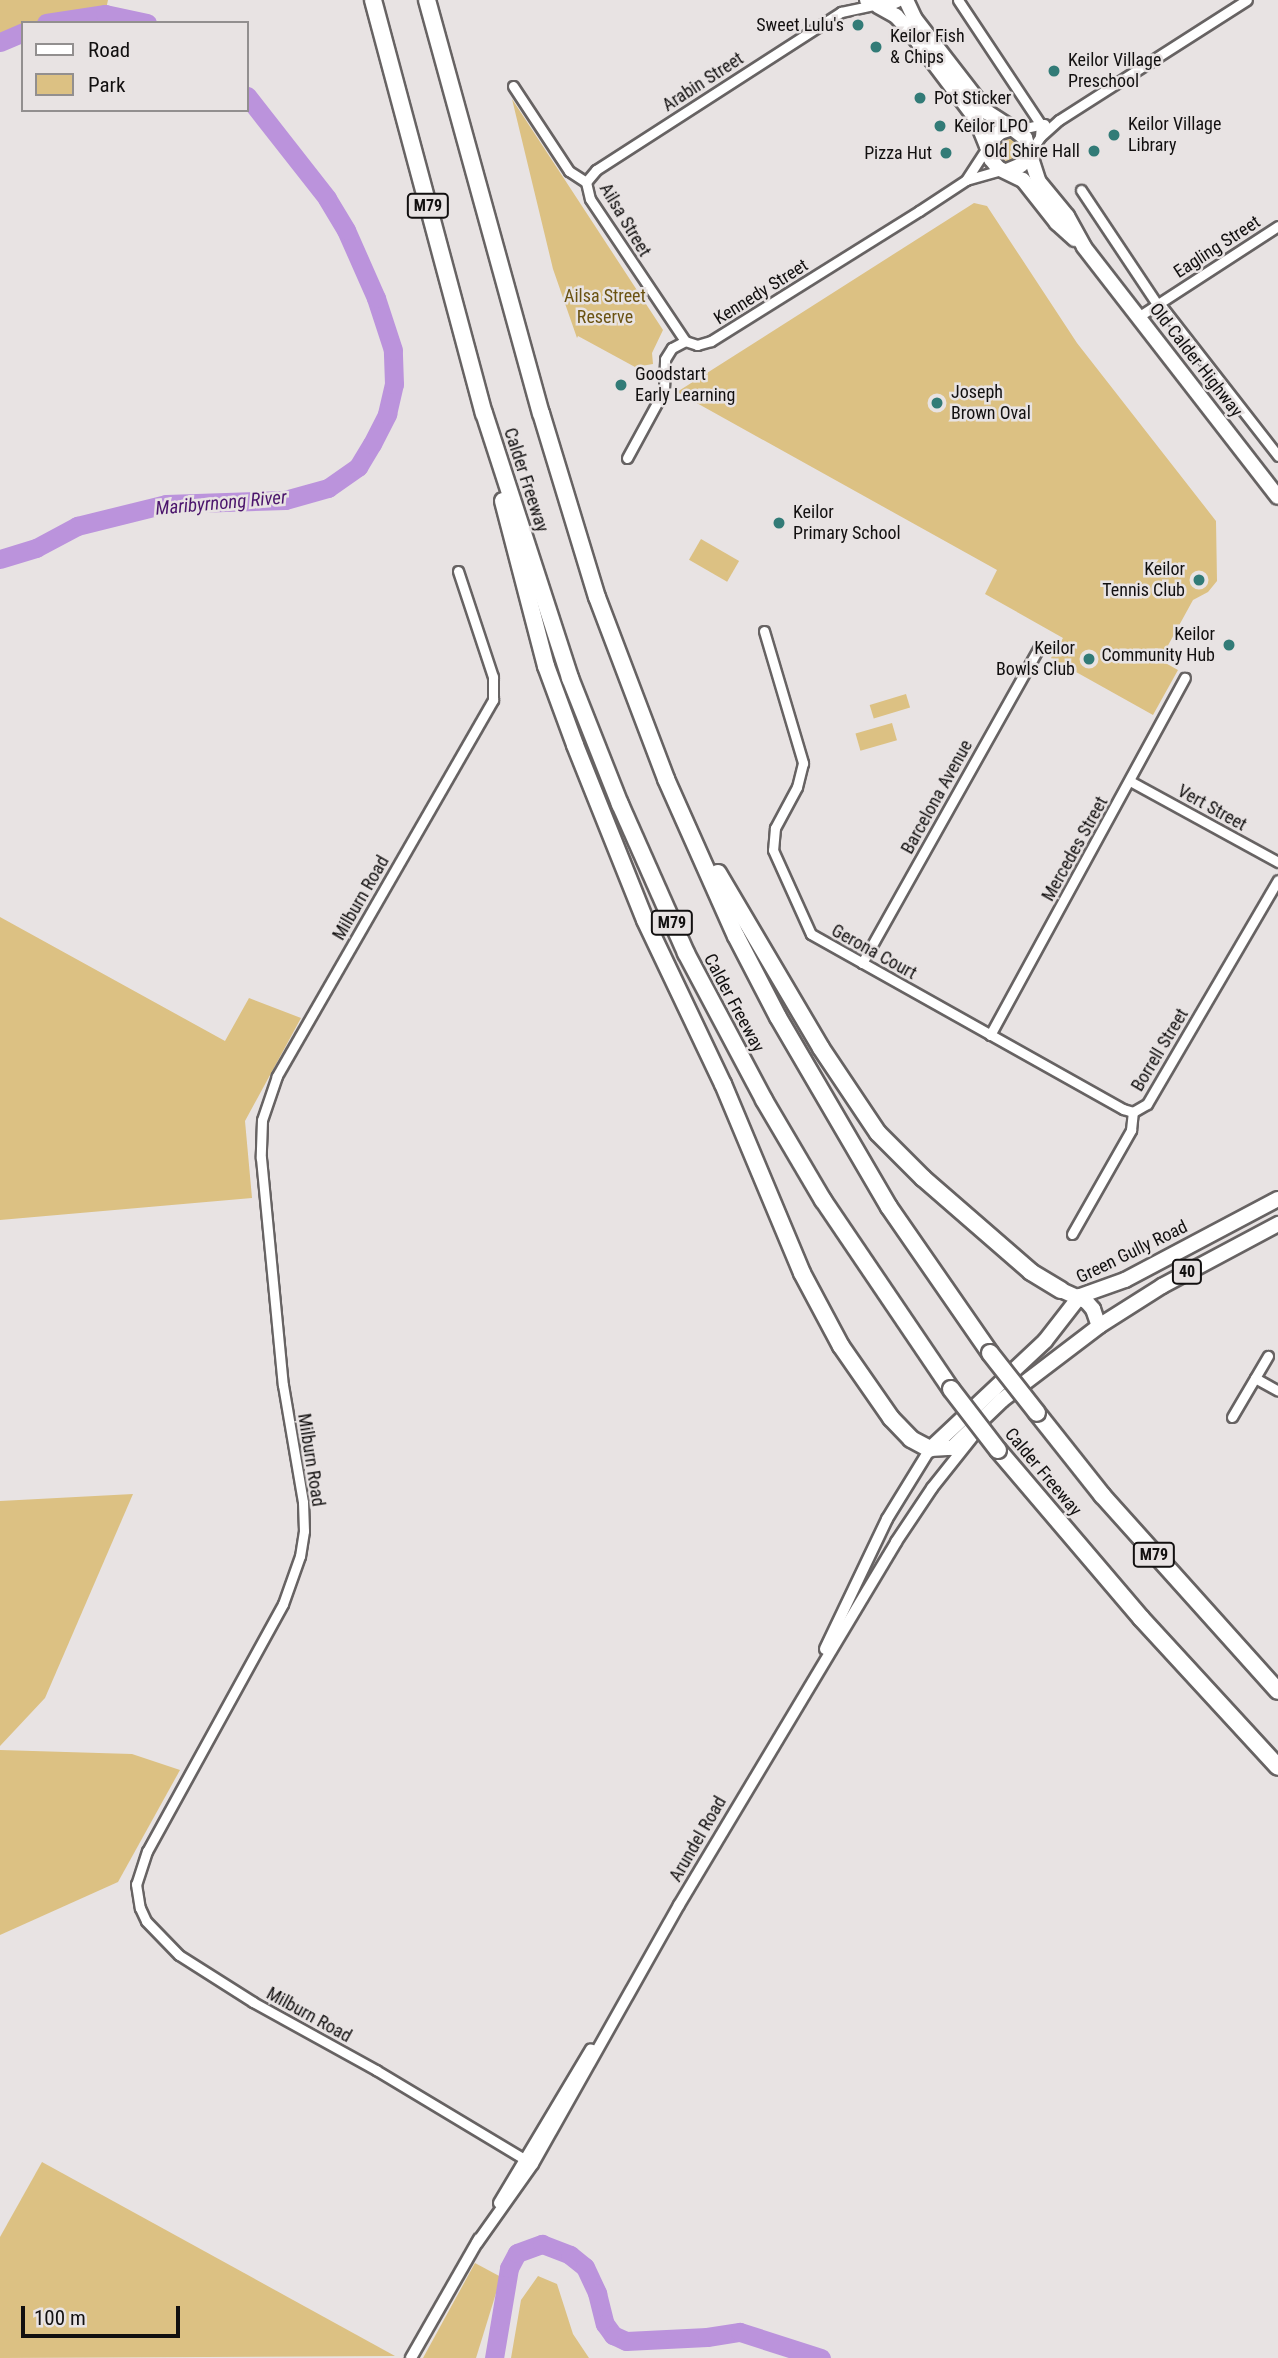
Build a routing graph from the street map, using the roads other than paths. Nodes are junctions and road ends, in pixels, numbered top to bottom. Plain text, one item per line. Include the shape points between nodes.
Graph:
1 (373, 0) edge
2 (427, 0) edge
3 (853, 0) edge
4 (897, 0) edge
5 (906, 0) edge
6 (958, 0) edge
7 (1247, 0) edge
8 (873, 4) edge
9 (841, 12) junction
10 (513, 86) dead end
11 (1059, 120) junction
12 (1041, 125) junction
13 (1014, 129) junction
14 (1040, 137) junction
15 (987, 147) junction
16 (1030, 153) junction
17 (1006, 170) junction
18 (965, 180) junction
19 (586, 182) junction
20 (1081, 190) dead end
21 (1278, 226) edge
22 (1084, 247) junction
23 (1158, 304) junction
24 (1138, 317) junction
25 (685, 341) junction
26 (484, 413) junction
27 (1278, 456) edge
28 (626, 458) dead end
29 (1273, 480) edge
30 (1278, 497) edge
31 (458, 571) dead end
32 (764, 631) dead end
33 (1039, 647) dead end
34 (1185, 678) dead end
35 (666, 779) junction
36 (1130, 781) junction
37 (1278, 862) edge
38 (1278, 880) edge
39 (862, 963) junction
40 (990, 1035) junction
41 (1133, 1112) junction
42 (1278, 1199) edge
43 (1278, 1224) edge
44 (1072, 1234) dead end
45 (1061, 1290) joint
46 (1080, 1296) junction
47 (1099, 1326) junction
48 (1268, 1356) dead end
49 (1047, 1364) junction
50 (1255, 1378) junction
51 (1278, 1391) edge
52 (1232, 1417) dead end
53 (930, 1449) junction
54 (1278, 1691) edge
55 (800, 1699) junction
56 (1278, 1767) edge
57 (528, 2161) junction
58 (411, 2358) edge

1 - 26 highway, Calder Freeway / M79
2 - 35 highway, Calder Freeway / M79 via 593,584
3 - 9 street, Arabin Street
4 - 8 main road via 888,6
5 - 13 main road via 919,24 987,112
6 - 12 street
7 - 11 street
8 - 9 street, Arabin Street
8 - 15 main road via 896,16 909,30 976,118
9 - 19 street, Arabin Street via 596,170
10 - 19 street, Ailsa Street via 569,171
11 - 12 street
11 - 14 street
12 - 13 street
12 - 14 street
13 - 15 main road via 996,134
13 - 16 main road via 1025,138
14 - 16 street
15 - 17 main road via 993,163
15 - 18 street, Kennedy Street
16 - 17 main road via 1021,165
16 - 22 main road, Old Calder Highway via 1039,181
17 - 18 street, Kennedy Street
17 - 22 main road, Old Calder Highway via 1023,180 1057,223
18 - 25 street, Kennedy Street via 716,338 702,344
19 - 25 street, Ailsa Street via 590,199
20 - 23 street
21 - 23 street, Eagling Street
22 - 24 main road, Old Calder Highway
23 - 24 street, Eagling Street
23 - 27 street
24 - 29 main road, Old Calder Highway
25 - 28 street via 666,355 664,390
26 - 53 highway via 546,666 645,920 817,1302 891,1418 911,1439
26 - 56 highway, Calder Freeway / M79, bridge via 570,678 640,853 750,1076 822,1200 998,1450 1154,1633
29 - 30 main road, Old Calder Highway
31 - 57 street, Milburn Road via 493,677 493,700 277,1076 262,1120 261,1158 282,1374 303,1502 300,1556 281,1606 147,1851 136,1884 146,1921 179,1955
32 - 39 street, Gerona Court via 803,763 797,787 775,828 773,849 811,934
33 - 39 street, Barcelona Avenue
34 - 36 street, Mercedes Street
35 - 45 highway via 800,1013 878,1133 1031,1272
35 - 54 highway, Calder Freeway / M79, bridge via 778,1017 889,1208 990,1353 1119,1515
36 - 37 street, Vert Street
36 - 40 street, Mercedes Street
38 - 41 street, Borrell Street via 1147,1104
39 - 40 street, Gerona Court
40 - 41 street, Gerona Court
41 - 44 street, Borrell Street via 1129,1135
42 - 46 main road, Green Gully Road / 40 via 1125,1280
43 - 47 main road, 40 via 1162,1286
45 - 46 main road
46 - 47 main road via 1093,1309
46 - 53 main road, Green Gully Road via 1045,1341
47 - 49 main road
48 - 50 street
49 - 53 main road via 957,1445 944,1451
49 - 55 street, Arundel Road via 960,1451 920,1505
50 - 51 street
50 - 52 street
53 - 55 street, Arundel Road via 887,1519
55 - 57 street, Arundel Road
57 - 58 street, Arundel Road

